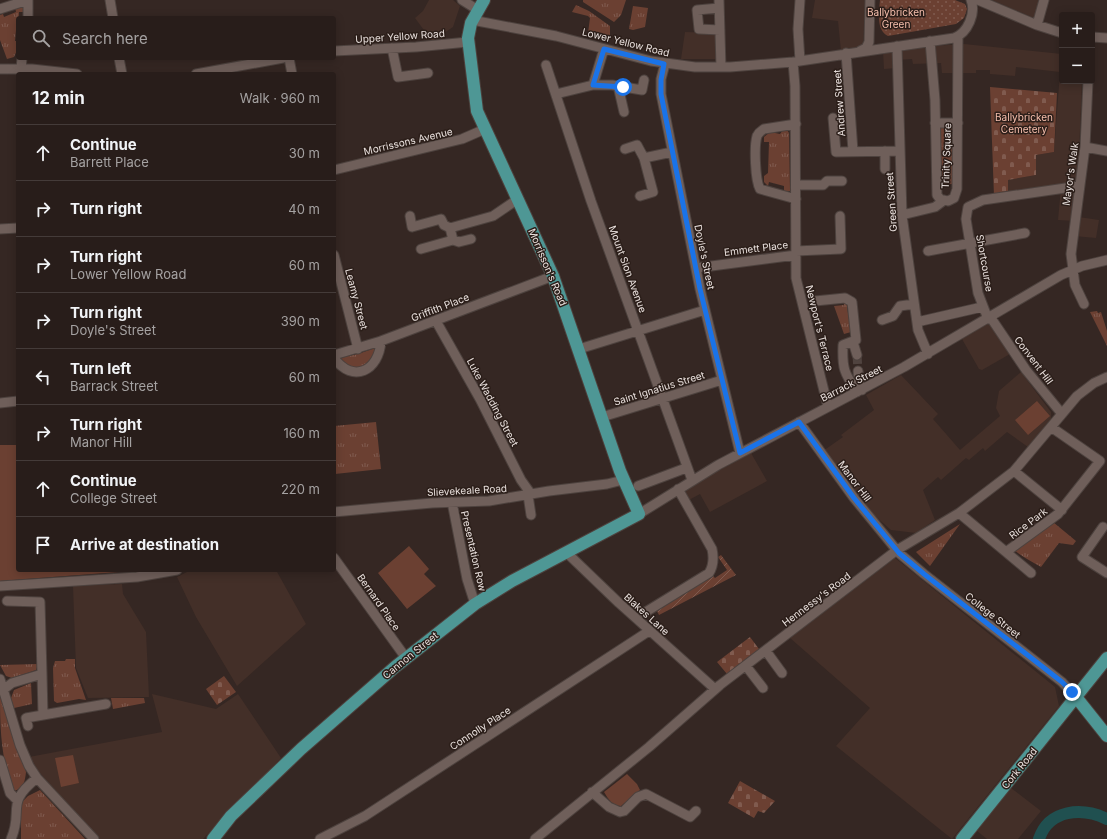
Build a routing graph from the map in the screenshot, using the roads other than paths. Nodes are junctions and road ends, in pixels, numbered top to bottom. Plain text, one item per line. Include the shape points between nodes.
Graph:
1 (28, 0) edge
2 (110, 0) edge
3 (462, 0) edge
4 (800, 0) edge
5 (870, 0) edge
6 (971, 0) edge
7 (978, 0) edge
8 (1044, 0) edge
9 (719, 4) edge
10 (992, 6) junction
11 (0, 9) edge
12 (478, 10) edge
13 (972, 14) junction
14 (28, 16) edge
15 (113, 16) edge
16 (1036, 25) junction
17 (720, 30) junction
18 (870, 30) junction
19 (1059, 32) edge
20 (958, 36) junction
21 (1095, 37) edge
22 (1107, 38) edge
23 (930, 41) junction
24 (468, 42) junction
25 (895, 46) junction
26 (392, 48) junction
27 (604, 49) junction
28 (860, 51) junction
29 (336, 52) edge
30 (846, 53) junction
31 (22, 60) edge
32 (119, 60) edge
33 (274, 60) edge
34 (289, 60) edge
35 (797, 61) junction
36 (664, 64) junction
37 (546, 65) dead end
38 (721, 67) junction
39 (0, 69) edge
40 (20, 70) edge
41 (48, 72) edge
42 (122, 72) edge
43 (220, 72) edge
44 (292, 72) edge
45 (428, 74) dead end
46 (644, 80) dead end
47 (1088, 84) edge
48 (593, 85) junction
49 (618, 86) junction
50 (556, 94) junction
51 (624, 112) dead end
52 (833, 118) dead end
53 (935, 123) junction
54 (958, 123) junction
55 (796, 124) junction
56 (485, 129) junction
57 (1085, 147) junction
58 (624, 149) dead end
59 (853, 151) junction
60 (885, 151) junction
61 (900, 151) junction
62 (1107, 151) edge
63 (672, 152) junction
64 (644, 158) junction
65 (885, 169) dead end
66 (336, 170) edge
67 (842, 181) dead end
68 (796, 185) junction
69 (1079, 186) junction
70 (640, 196) dead end
71 (796, 199) junction
72 (518, 200) junction
73 (943, 201) junction
74 (902, 215) junction
75 (410, 216) dead end
76 (840, 216) dead end
77 (16, 228) edge
78 (450, 228) junction
79 (0, 229) edge
80 (1024, 233) dead end
81 (471, 239) dead end
82 (453, 240) junction
83 (970, 244) junction
84 (421, 249) dead end
85 (928, 251) dead end
86 (796, 253) junction
87 (1107, 260) edge
88 (336, 263) edge
89 (696, 268) junction
90 (1072, 270) junction
91 (553, 276) junction
92 (816, 301) dead end
93 (914, 304) junction
94 (1084, 304) dead end
95 (982, 307) junction
96 (705, 310) junction
97 (990, 318) junction
98 (882, 320) dead end
99 (436, 321) junction
100 (917, 322) junction
101 (640, 331) junction
102 (381, 341) junction
103 (853, 342) junction
104 (358, 348) junction
105 (579, 349) junction
106 (336, 354) edge
107 (928, 354) junction
108 (857, 355) tunnel mouth
109 (336, 360) edge
110 (858, 371) tunnel mouth
111 (1106, 379) edge
112 (722, 380) junction
113 (859, 391) junction
114 (662, 398) junction
115 (16, 402) edge
116 (0, 403) edge
117 (828, 406) junction
118 (1062, 414) junction
119 (602, 416) junction
120 (799, 422) junction
121 (1051, 427) junction
122 (740, 453) junction
123 (686, 468) junction
124 (1014, 472) junction
125 (623, 480) junction
126 (692, 480) junction
127 (638, 486) dead end
128 (678, 489) junction
129 (529, 494) junction
130 (452, 502) junction
131 (1062, 510) junction
132 (336, 512) edge
133 (959, 513) junction
134 (639, 514) junction
135 (531, 515) dead end
136 (1103, 527) dead end
137 (897, 550) junction
138 (567, 552) junction
139 (1006, 552) junction
140 (336, 561) edge
141 (166, 572) edge
142 (1031, 573) dead end
143 (1107, 573) edge
144 (0, 586) edge
145 (7, 601) dead end
146 (475, 604) junction
147 (644, 613) dead end
148 (649, 631) junction
149 (766, 650) junction
150 (406, 658) junction
151 (1107, 658) edge
152 (746, 666) junction
153 (782, 672) dead end
154 (42, 674) junction
155 (1, 683) edge
156 (763, 688) dead end
157 (715, 689) junction
158 (1076, 697) junction
159 (106, 704) dead end
160 (43, 715) junction
161 (26, 718) dead end
162 (1107, 736) edge
163 (0, 760) edge
164 (38, 778) junction
165 (592, 792) junction
166 (17, 800) junction
167 (696, 811) dead end
168 (11, 839) edge
169 (94, 839) edge
170 (213, 839) edge
171 (320, 839) edge
172 (534, 839) edge
173 (962, 839) edge

1 - 11 street
1 - 14 street
2 - 15 street
3 - 12 street
4 - 35 street, Newport's Terrace
5 - 18 street
6 - 13 street
7 - 10 street
8 - 16 street
9 - 17 street
9 - 17 street via 697,10 699,29
10 - 13 street via 980,6
10 - 16 street
12 - 24 main road, Morrisson's Road
12 - 27 street, Lower Yellow Road
13 - 20 street via 966,29
16 - 19 street
17 - 38 street
18 - 25 street via 878,42
18 - 28 street via 868,44
20 - 23 street, Lower Yellow Road
20 - 54 street, Trinity Square
21 - 22 street
23 - 25 street, Lower Yellow Road
23 - 53 street, Trinity Square
24 - 26 street, Upper Yellow Road
24 - 56 main road, Morrisson's Road via 475,103
25 - 28 street, Lower Yellow Road
25 - 61 street, Green Street
26 - 29 street, Upper Yellow Road
26 - 45 street via 398,77
27 - 36 street, Lower Yellow Road
27 - 48 street
28 - 30 street, Lower Yellow Road
30 - 35 street, Lower Yellow Road
30 - 59 street, Andrew Street
31 - 40 street
32 - 42 street
33 - 43 street
34 - 44 street
35 - 38 street, Lower Yellow Road
35 - 55 street, Newport's Terrace
36 - 38 street, Lower Yellow Road
36 - 63 street, Doyle's Street via 661,92
37 - 50 street, Mount Sion Avenue
39 - 40 street
40 - 41 street
46 - 49 street via 642,90
47 - 57 street, Mayor's Walk
48 - 49 street
48 - 50 street
49 - 51 street
50 - 101 street, Mount Sion Avenue via 596,216
52 - 59 street via 836,152
53 - 54 street
53 - 73 street, Trinity Square via 936,190
54 - 73 street, Trinity Square via 957,191 953,199
55 - 68 street, Newport's Terrace
55 - 71 street via 764,129 757,137 757,183 760,189
56 - 66 street, Morrissons Avenue via 462,139
56 - 72 main road, Morrisson's Road
57 - 62 street
57 - 69 street, Mayor's Walk
58 - 64 street via 637,145
59 - 60 street
60 - 61 street
60 - 65 street
61 - 74 street, Green Street
63 - 64 street
63 - 89 street, Doyle's Street
64 - 70 street via 653,192
67 - 68 street via 827,181 823,185
68 - 71 street, Newport's Terrace
69 - 83 street, Shortcourse via 971,204 966,216
69 - 90 street, Mayor's Walk via 1072,241
71 - 86 street, Newport's Terrace
72 - 78 street via 493,216
72 - 91 main road, Morrisson's Road
73 - 74 street via 935,207
74 - 93 street, Green Street
75 - 78 street via 412,227 441,219 444,225
76 - 86 street, Emmett Place via 841,249
77 - 79 street
78 - 82 street
80 - 83 street
81 - 82 street via 460,242
82 - 84 street
83 - 85 street
83 - 95 street, Shortcourse
86 - 89 street, Emmett Place
86 - 117 street, Newport's Terrace via 797,283
87 - 90 street, Barrack Street
88 - 104 street, Leamy Street
89 - 96 street, Doyle's Street
90 - 94 street, Mayor's Walk via 1074,285
90 - 97 street, Barrack Street
91 - 99 street, Griffith Place
91 - 105 main road, Morrisson's Road
92 - 103 street via 850,299 857,337
93 - 98 street via 900,306 893,316
93 - 100 street, Green Street
95 - 97 street, Shortcourse
95 - 100 street
96 - 101 street
96 - 112 street, Doyle's Street
97 - 107 street, Barrack Street
97 - 118 street, Convent Hill
99 - 102 street, Griffith Place
99 - 129 street, Luke Wadding Street via 475,389
100 - 107 street, Green Street
101 - 105 street
101 - 114 street, Mount Sion Avenue
102 - 104 street, Griffith Place
102 - 109 street via 377,360 367,369 351,371
103 - 108 street
103 - 113 street via 843,345 844,371
104 - 106 street, Griffith Place
105 - 119 main road, Morrisson's Road
107 - 113 street, Barrack Street
110 - 113 street
111 - 118 street, Hennessy's Road via 1077,396
112 - 114 street, Saint Ignatius Street
112 - 122 street, Doyle's Street
113 - 117 street, Barrack Street
114 - 119 street, Saint Ignatius Street
114 - 123 street, Mount Sion Avenue
115 - 116 street
117 - 120 street, Barrack Street
118 - 121 street, Hennessy's Road
119 - 125 main road, Morrisson's Road
120 - 122 street, Barrack Street
120 - 137 street, Manor Hill via 854,498
121 - 124 street, Hennessy's Road
121 - 131 street, Rice Park via 1103,457
122 - 126 street, Barrack Street
123 - 126 street, Mount Sion Avenue
123 - 127 street
124 - 131 street, Rice Park
124 - 133 street, Hennessy's Road
125 - 129 street, Slievekeale Road
125 - 134 main road, Morrisson's Road
126 - 128 street, Barrack Street
128 - 134 street, Barrack Street
128 - 147 street via 712,549 712,567 708,573
129 - 130 street, Slievekeale Road via 489,501
129 - 135 street
130 - 132 street, Slievekeale Road
130 - 146 street, Presentation Row
131 - 139 street, Rice Park
133 - 137 street, Hennessy's Road
133 - 139 street, Rice Park
134 - 138 main road, Cannon Street
136 - 143 street via 1082,556
137 - 149 street, Hennessy's Road
137 - 158 street, College Street via 930,579 1062,682
138 - 146 main road, Cannon Street
138 - 148 street, Blakes Lane
139 - 142 street, Rice Park
140 - 150 street, Bernard Place
141 - 144 street via 137,577
145 - 154 street via 40,602
146 - 150 main road, Cannon Street
148 - 157 street, Blakes Lane
148 - 171 street, Connolly Place via 365,816
149 - 152 street, Hennessy's Road
149 - 153 street
150 - 170 main road, Cannon Street via 280,769 231,816
151 - 158 main road, Cork Road
152 - 156 street
152 - 157 street, Hennessy's Road
154 - 155 street via 12,683
154 - 160 street
155 - 164 street via 23,753
157 - 165 street, Hennessy's Road via 649,747
158 - 162 main road
158 - 173 main road, Cork Road
159 - 160 street
160 - 161 street
163 - 166 street via 10,792
164 - 166 street
164 - 169 street
165 - 167 street via 609,807 620,812 642,794 651,795 690,817
165 - 172 street, Hennessy's Road
166 - 168 street via 15,827

